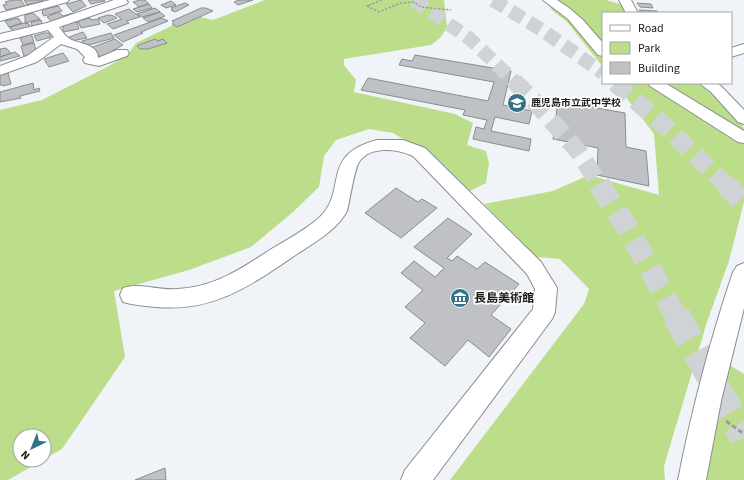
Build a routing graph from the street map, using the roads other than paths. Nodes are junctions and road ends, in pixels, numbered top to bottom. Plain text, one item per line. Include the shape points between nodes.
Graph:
1 (63, 0) edge
2 (549, 0) edge
3 (625, 0) edge
4 (124, 1) edge
5 (631, 12) edge
6 (1, 15) edge
7 (51, 26) junction
8 (0, 38) edge
9 (61, 38) junction
10 (744, 48) edge
11 (602, 51) edge
12 (122, 53) dead end
13 (732, 53) edge
14 (0, 71) edge
15 (657, 84) edge
16 (708, 84) edge
17 (744, 119) edge
18 (744, 138) edge
19 (744, 272) edge
20 (131, 295) dead end
21 (738, 311) edge
22 (415, 480) edge
23 (692, 480) edge

1 - 6 street
2 - 11 street via 582,24
3 - 5 street
4 - 7 street
7 - 8 street
7 - 9 street
9 - 12 street via 82,46 92,56 90,60 99,62
9 - 14 street via 32,58
10 - 13 street
15 - 18 street
16 - 17 street via 716,89
19 - 21 street
20 - 22 street via 176,299 204,295 238,282 322,227 338,211 350,162 359,152 377,145 403,145 419,152 534,268 546,288 544,312
21 - 23 street via 706,407

